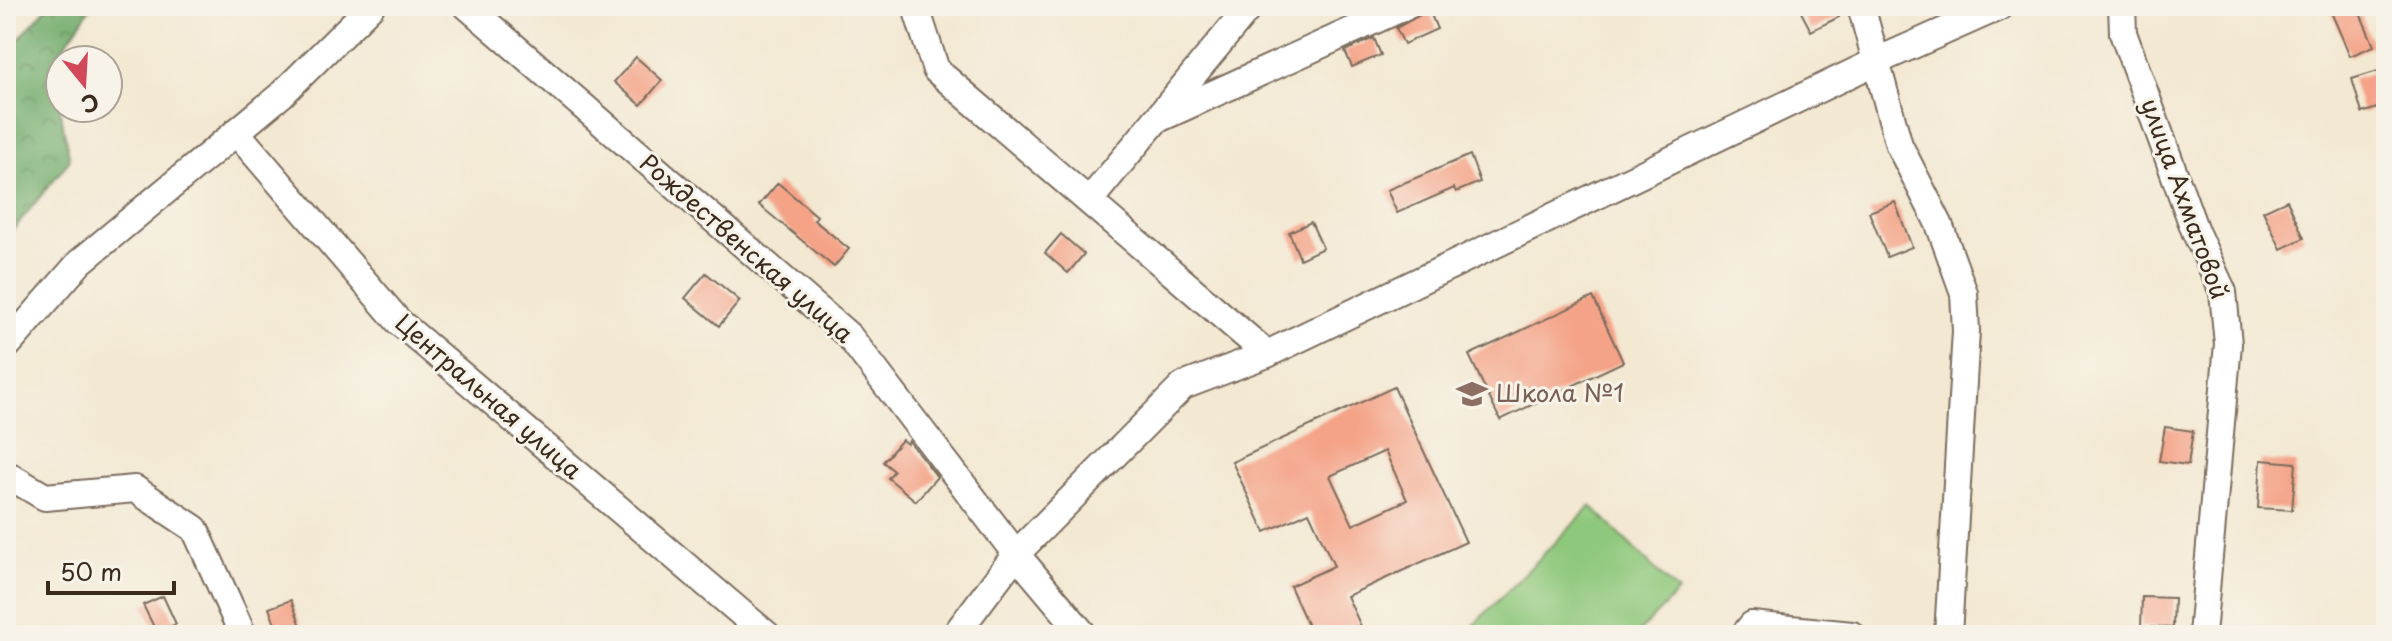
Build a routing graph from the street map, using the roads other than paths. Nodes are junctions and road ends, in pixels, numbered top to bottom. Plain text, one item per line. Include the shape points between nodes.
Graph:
1 (371, 6) edge
2 (467, 6) edge
3 (1250, 6) edge
4 (1406, 6) edge
5 (1861, 6) edge
6 (2001, 6) edge
7 (2122, 6) edge
8 (916, 9) edge
9 (1877, 61) junction
10 (1156, 120) junction
11 (236, 132) junction
12 (1089, 201) junction
13 (6, 347) edge
14 (1267, 354) junction
15 (6, 474) edge
16 (1016, 554) junction
17 (243, 635) edge
18 (767, 635) edge
19 (955, 635) edge
20 (1084, 635) edge
21 (1744, 635) edge
22 (1852, 635) edge
23 (1948, 635) edge
24 (2202, 635) edge

1 - 11 street
2 - 16 street, Рождественская улица via 849,336
3 - 10 street
4 - 10 street
5 - 9 street
6 - 9 street
7 - 24 street, улица Ахматовой via 2123,33 2195,231 2223,292 2228,344
8 - 12 street via 936,70
9 - 14 street
9 - 23 street via 1899,145 1939,224 1964,293
10 - 12 street
11 - 13 street via 80,262
11 - 18 street, Центральная улица via 399,322
12 - 14 street
14 - 16 street via 1183,386
15 - 17 street via 45,497 135,489 195,529
16 - 19 street
16 - 20 street, Рождественская улица
21 - 22 street via 1752,625

